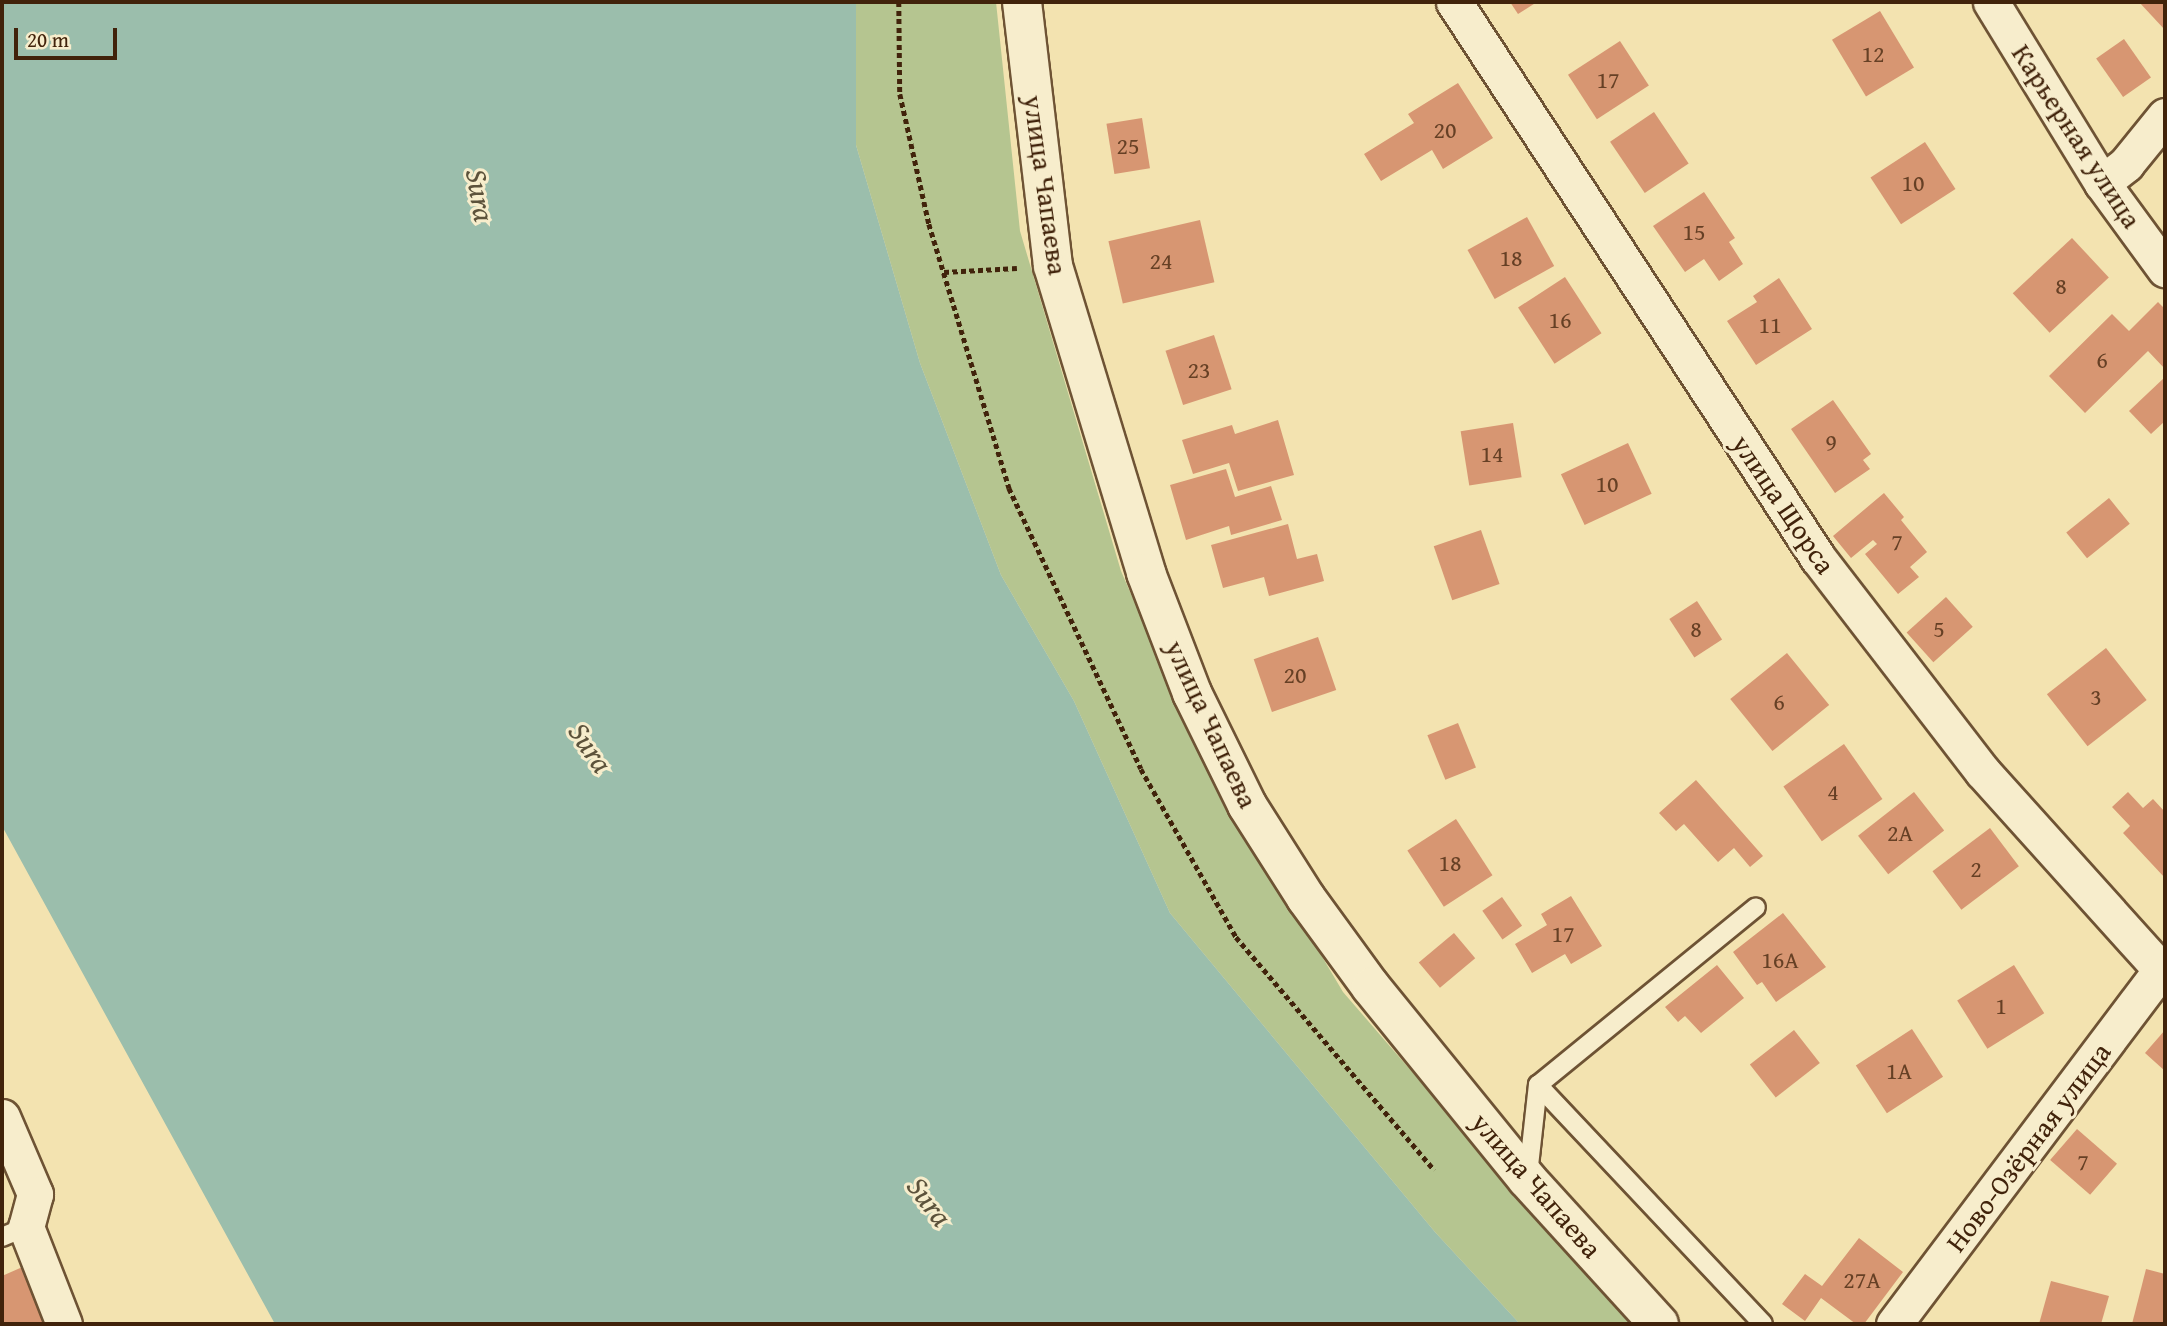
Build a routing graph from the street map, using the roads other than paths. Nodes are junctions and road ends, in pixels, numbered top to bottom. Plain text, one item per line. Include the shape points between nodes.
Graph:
1 (1022, 2) edge
2 (1454, 2) edge
3 (1991, 2) edge
4 (2165, 116) edge
5 (2102, 183) junction
6 (2165, 269) edge
7 (1756, 907) dead end
8 (2163, 970) edge
9 (1538, 1085) junction
10 (2, 1117) edge
11 (1527, 1179) junction
12 (14, 1232) edge
13 (64, 1324) edge
14 (1659, 1324) edge
15 (1763, 1324) edge
16 (1894, 1324) edge

1 - 11 street, улица Чапаева via 1053,266 1146,573 1192,693 1247,805 1306,898 1371,987
2 - 8 street, улица Щорса via 1818,558 1982,771
3 - 5 street, Карьерная улица
4 - 5 street via 2126,164
5 - 6 street, Карьерная улица
7 - 9 lane
8 - 16 street, Ново-Озёрная улица
9 - 11 lane
9 - 15 lane
10 - 12 street via 35,1194
11 - 14 street, улица Чапаева
12 - 13 street

